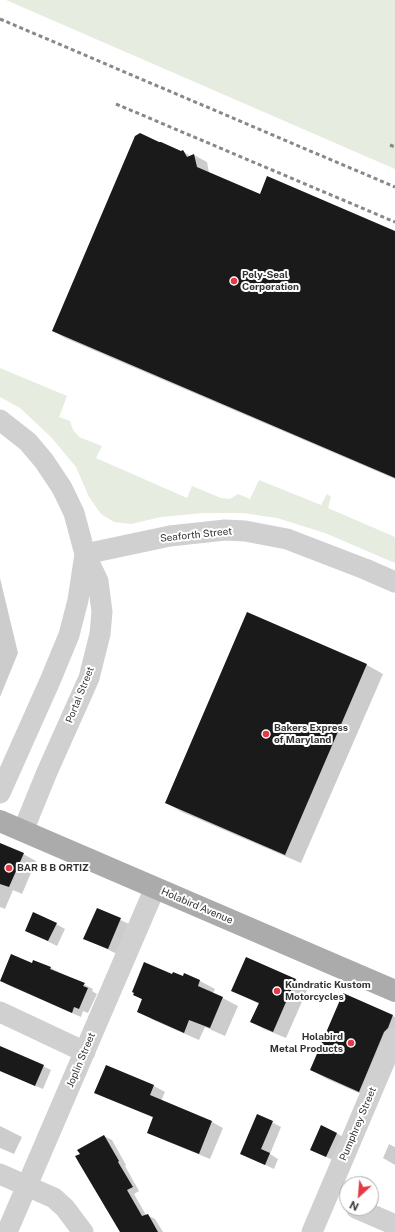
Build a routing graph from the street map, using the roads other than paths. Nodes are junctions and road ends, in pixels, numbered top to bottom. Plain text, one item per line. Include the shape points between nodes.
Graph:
1 (0, 420) edge
2 (85, 554) junction
3 (395, 582) edge
4 (0, 793) edge
5 (0, 821) edge
6 (23, 831) junction
7 (155, 888) junction
8 (395, 991) edge
9 (0, 1012) edge
10 (395, 1037) edge
11 (85, 1052) junction
12 (0, 1174) edge
13 (27, 1186) junction
14 (327, 1196) junction
15 (339, 1201) edge
16 (374, 1216) edge
17 (395, 1225) edge
18 (7, 1232) edge
19 (83, 1232) edge
20 (312, 1232) edge

1 - 2 street, Portal Street via 28,442 62,488 74,513
2 - 3 street, Seaforth Street via 170,536 245,530 287,539
2 - 4 street, Portal Street via 78,600 69,635
2 - 6 street, Portal Street via 98,581 102,612 97,649 89,678
5 - 6 main road, Holabird Avenue
6 - 7 main road, Holabird Avenue
7 - 8 main road, Holabird Avenue
7 - 11 street, Joplin Street
9 - 11 street
10 - 14 street, Pumphrey Street
11 - 13 street, Joplin Street
12 - 13 street
13 - 18 street, Joplin Street
13 - 19 street via 54,1198
14 - 15 street
14 - 20 street, Pumphrey Street
16 - 17 street

